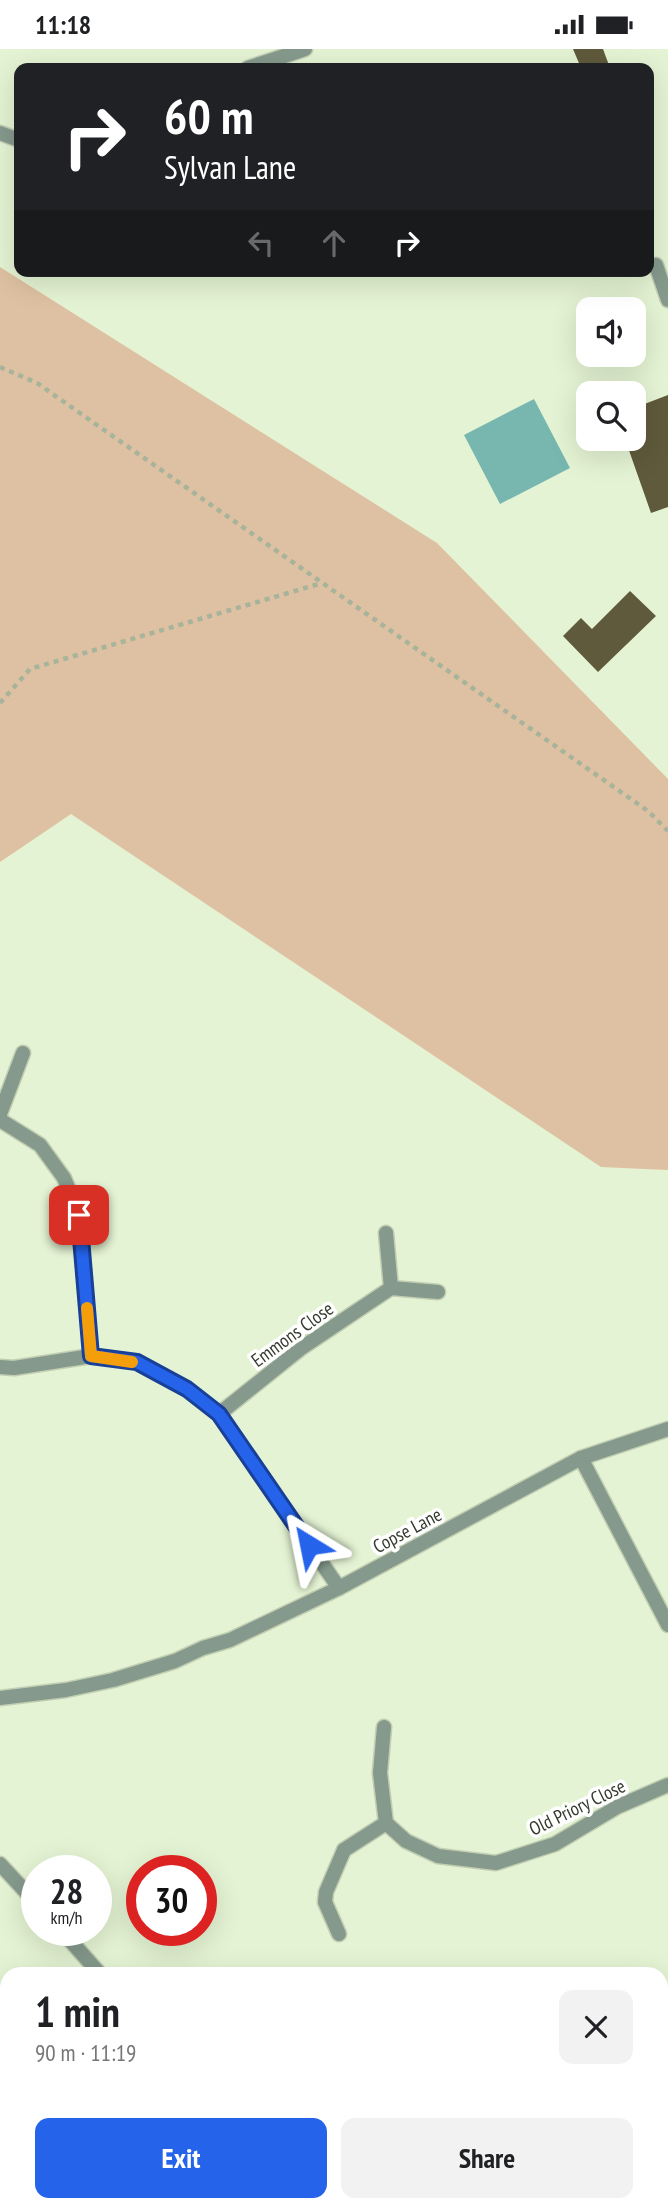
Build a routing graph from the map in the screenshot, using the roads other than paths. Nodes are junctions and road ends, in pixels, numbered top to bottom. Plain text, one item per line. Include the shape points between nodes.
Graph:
1 (305, 49) edge
2 (263, 63) edge
3 (656, 265) dead end
4 (668, 300) edge
5 (23, 1053) dead end
6 (0, 1114) edge
7 (0, 1120) edge
8 (386, 1233) dead end
9 (391, 1288) junction
10 (438, 1292) dead end
11 (91, 1356) junction
12 (0, 1367) edge
13 (219, 1414) junction
14 (668, 1429) edge
15 (581, 1458) junction
16 (339, 1588) junction
17 (668, 1625) edge
18 (0, 1698) edge
19 (384, 1727) dead end
20 (668, 1785) edge
21 (386, 1823) junction
22 (0, 1864) edge
23 (21, 1887) edge
24 (339, 1934) dead end
25 (75, 1946) edge
26 (94, 1967) edge

1 - 2 street
3 - 4 street
5 - 6 street
7 - 11 street via 40,1145 64,1178 79,1215
8 - 9 street
9 - 10 street
9 - 13 street, Emmons Close via 300,1349
11 - 12 street
11 - 13 street via 137,1362 187,1389
13 - 16 street
14 - 15 street, Copse Lane
15 - 16 street, Copse Lane
15 - 17 street
16 - 18 street, Copse Lane via 175,1661 66,1691
19 - 21 street via 380,1773
20 - 21 street, Old Priory Close via 617,1807 555,1844 496,1863 438,1856 406,1841
21 - 24 street via 344,1850 326,1892 325,1902
22 - 23 street
25 - 26 street

